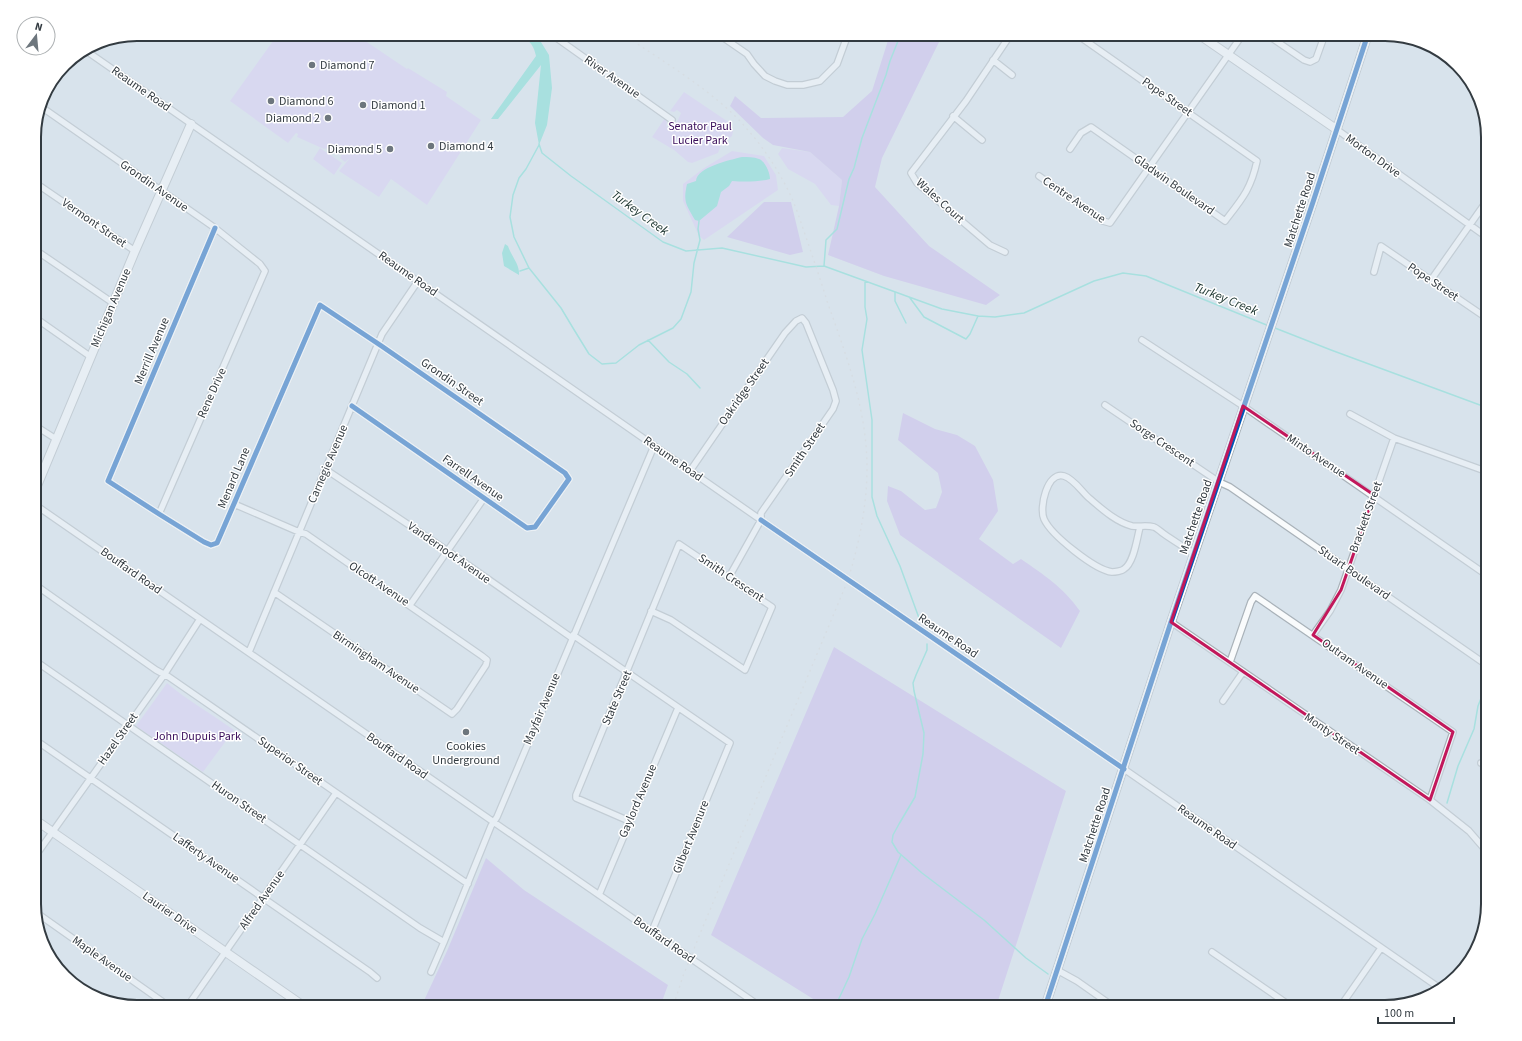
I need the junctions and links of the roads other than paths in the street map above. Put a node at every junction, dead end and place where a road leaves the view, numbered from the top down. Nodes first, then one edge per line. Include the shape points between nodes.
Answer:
1 (561, 41) edge
2 (728, 41) edge
3 (845, 41) edge
4 (1006, 41) edge
5 (1086, 41) edge
6 (1208, 41) edge
7 (1238, 41) edge
8 (1276, 41) edge
9 (1322, 41) edge
10 (1366, 41) edge
11 (90, 53) edge
12 (1228, 54) junction
13 (993, 60) junction
14 (1012, 75) dead end
15 (45, 109) edge
16 (1188, 112) junction
17 (953, 116) junction
18 (672, 120) dead end
19 (191, 124) junction
20 (1336, 129) junction
21 (982, 140) dead end
22 (1070, 149) dead end
23 (1257, 161) joint
24 (1149, 168) junction
25 (1039, 176) dead end
26 (41, 187) edge
27 (161, 191) junction
28 (1481, 209) edge
29 (1470, 225) junction
30 (215, 228) junction
31 (1481, 233) edge
32 (135, 251) junction
33 (1004, 252) dead end
34 (41, 254) edge
35 (265, 271) joint
36 (1374, 272) dead end
37 (1431, 280) junction
38 (418, 281) junction
39 (113, 303) junction
40 (320, 305) joint
41 (1481, 315) edge
42 (802, 318) joint
43 (41, 322) edge
44 (1142, 340) dead end
45 (378, 343) junction
46 (91, 357) junction
47 (1105, 405) dead end
48 (352, 406) junction
49 (1243, 406) junction
50 (1350, 414) dead end
51 (41, 429) edge
52 (1394, 438) junction
53 (56, 439) junction
54 (654, 446) junction
55 (326, 469) junction
56 (1481, 469) edge
57 (690, 470) junction
58 (41, 475) edge
59 (569, 479) joint
60 (108, 481) joint
61 (1219, 482) junction
62 (1374, 496) junction
63 (484, 498) junction
64 (234, 504) junction
65 (41, 509) edge
66 (159, 514) junction
67 (760, 520) junction
68 (1140, 527) junction
69 (299, 532) junction
70 (679, 544) joint
71 (448, 551) junction
72 (1194, 554) junction
73 (1348, 568) junction
74 (1481, 571) edge
75 (729, 577) junction
76 (41, 589) edge
77 (274, 592) junction
78 (410, 605) junction
79 (652, 611) junction
80 (200, 619) junction
81 (1171, 622) junction
82 (1313, 635) junction
83 (573, 637) junction
84 (249, 652) junction
85 (1481, 661) edge
86 (1230, 662) junction
87 (41, 665) edge
88 (627, 672) junction
89 (1243, 672) junction
90 (164, 675) junction
91 (471, 690) joint
92 (1223, 701) dead end
93 (678, 708) junction
94 (128, 725) junction
95 (730, 743) joint
96 (41, 744) edge
97 (1124, 769) junction
98 (90, 778) junction
99 (336, 793) junction
100 (1430, 800) junction
101 (629, 821) junction
102 (494, 823) junction
103 (41, 824) edge
104 (53, 832) junction
105 (301, 845) junction
106 (1481, 845) edge
107 (41, 848) edge
108 (468, 884) junction
109 (599, 895) junction
110 (264, 898) junction
111 (42, 917) edge
112 (652, 931) junction
113 (444, 942) junction
114 (1381, 948) junction
115 (226, 952) junction
116 (1212, 952) dead end
117 (1057, 970) junction
118 (431, 972) dead end
119 (377, 978) dead end
120 (1436, 985) edge
121 (160, 1000) edge
122 (192, 1000) edge
123 (295, 1000) edge
124 (751, 1000) edge
125 (1047, 1000) edge
126 (1104, 1000) edge
127 (1282, 1000) edge
128 (1345, 1000) edge

1 - 18 street, River Avenue
2 - 3 street via 747,54 765,76 787,84 803,85 820,81 837,64
4 - 13 street, Wales Court
5 - 16 street, Pope Street
6 - 12 street, Morton Drive
7 - 12 street
8 - 9 street via 1310,62 1316,59
10 - 20 street, Matchette Road
11 - 19 street, Reaume Road
12 - 16 street
12 - 20 street, Morton Drive
13 - 14 street
13 - 17 street, Wales Court
15 - 27 street, Grondin Avenue
16 - 23 street, Pope Street
16 - 24 street
17 - 21 street
17 - 33 street, Wales Court via 911,173 917,183 990,245
19 - 27 street, Michigan Avenue
19 - 38 street, Reaume Road
20 - 29 street, Morton Drive
20 - 49 street, Matchette Road
22 - 24 street, Gladwin Boulevard via 1081,133 1091,127
23 - 24 street, Gladwin Boulevard via 1246,194 1225,221
24 - 25 street, Centre Avenue via 1110,223 1103,221
26 - 32 street, Vermont Street
27 - 30 street, Grondin Avenue
27 - 32 street, Michigan Avenue
28 - 29 street
29 - 31 street, Morton Drive
29 - 37 street
30 - 35 street, Grondin Avenue via 260,264
30 - 60 street, Merrill Avenue
32 - 39 street, Michigan Avenue
34 - 39 street
35 - 66 street, Rene Drive
36 - 37 street, Pope Street via 1381,246
37 - 41 street, Pope Street
38 - 45 street, Carnegie Avenue
38 - 54 street, Reaume Road
39 - 46 street, Michigan Avenue
40 - 45 street, Grondin Street
40 - 64 street, Menard Lane
42 - 57 street, Oakridge Street via 796,320 786,333
42 - 67 street, Smith Street via 836,401 761,513
43 - 46 street
44 - 49 street, Minto Avenue
45 - 48 street, Carnegie Avenue
45 - 59 street, Grondin Street via 565,473
46 - 53 street, Michigan Avenue
47 - 61 street, Sorge Crescent
48 - 55 street, Carnegie Avenue
48 - 63 street, Farrell Avenue
49 - 61 street, Matchette Road
49 - 62 street, Minto Avenue
50 - 52 street
51 - 53 street
52 - 56 street
52 - 62 street, Brackett Street
53 - 58 street, Michigan Avenue
54 - 57 street, Reaume Road
54 - 83 street, Mayfair Avenue
55 - 69 street, Carnegie Avenue
55 - 71 street, Vandernoot Avenue
57 - 67 street, Reaume Road
59 - 63 street, Farrell Avenue via 535,527 527,528
60 - 66 street, Menard Lane
61 - 72 street, Matchette Road
61 - 73 street, Stuart Boulevard
62 - 73 street, Brackett Street
62 - 74 street, Minto Avenue
63 - 71 street
64 - 66 street, Menard Lane via 217,543 211,545
64 - 69 street, Olcott Avenue
65 - 80 street, Bouffard Road
67 - 75 street, Smith Street
67 - 97 street, Reaume Road
68 - 68 street via 1113,517 1064,476 1056,477 1049,484 1042,508 1043,518 1047,524 1072,550 1106,569 1113,572 1123,570 1129,564
68 - 72 street via 1154,527
69 - 77 street, Carnegie Avenue
69 - 78 street, Olcott Avenue via 306,534
70 - 75 street, Smith Crescent
70 - 79 street, State Street
71 - 78 street
71 - 83 street, Vandernoot Avenue
72 - 81 street, Matchette Road
73 - 82 street, Brackett Street via 1341,590
73 - 85 street, Stuart Boulevard
75 - 79 street, Smith Crescent via 772,607 745,670 671,620
76 - 90 street, Superior Street
77 - 84 street, Carnegie Avenue
77 - 91 street, Birmingham Avenue via 452,714
78 - 91 street, Olcott Avenue via 487,660 485,669
79 - 88 street, State Street
80 - 84 street, Bouffard Road
80 - 90 street, Hazel Street
81 - 86 street, Monty Street
81 - 97 street, Matchette Road
82 - 86 street, Outram Avenue via 1255,596
82 - 100 street, Outram Avenue via 1453,732
83 - 88 street, Vandernoot Avenue
83 - 102 street, Mayfair Avenue
84 - 102 street, Bouffard Road
86 - 89 street, Monty Street
87 - 94 street, Huron Street
88 - 93 street, Vandernoot Avenue
88 - 101 street, State Street via 576,798
89 - 92 street
89 - 100 street, Monty Street
90 - 94 street, Hazel Street
90 - 99 street, Superior Street
93 - 95 street, Vandernoot Avenue
93 - 101 street, Gaylord Avenue
94 - 98 street, Hazel Street
94 - 105 street, Huron Street
95 - 112 street, Gilbert Avenure
96 - 98 street, Lafferty Avenue
97 - 114 street, Reaume Road
97 - 117 street, Matchette Road
98 - 104 street, Hazel Street
98 - 110 street, Lafferty Avenue
99 - 105 street, Alfred Avenue
99 - 108 street, Superior Street
100 - 106 street, Monty Street via 1469,831
101 - 109 street, Gaylord Avenue
102 - 108 street, Mayfair Avenue
102 - 109 street, Bouffard Road
103 - 104 street, Laurier Drive
104 - 107 street, Hazel Street
104 - 115 street, Laurier Drive
105 - 110 street, Alfred Avenue
105 - 113 street, Huron Street
108 - 113 street, Mayfair Avenue
109 - 112 street, Bouffard Road
110 - 115 street, Alfred Avenue
110 - 119 street, Lafferty Avenue
111 - 121 street, Maple Avenue
112 - 124 street, Bouffard Road
113 - 118 street, Mayfair Avenue
114 - 120 street, Reaume Road
114 - 128 street
115 - 122 street, Alfred Avenue
115 - 123 street, Laurier Drive
116 - 127 street
117 - 125 street, Matchette Road
117 - 126 street

